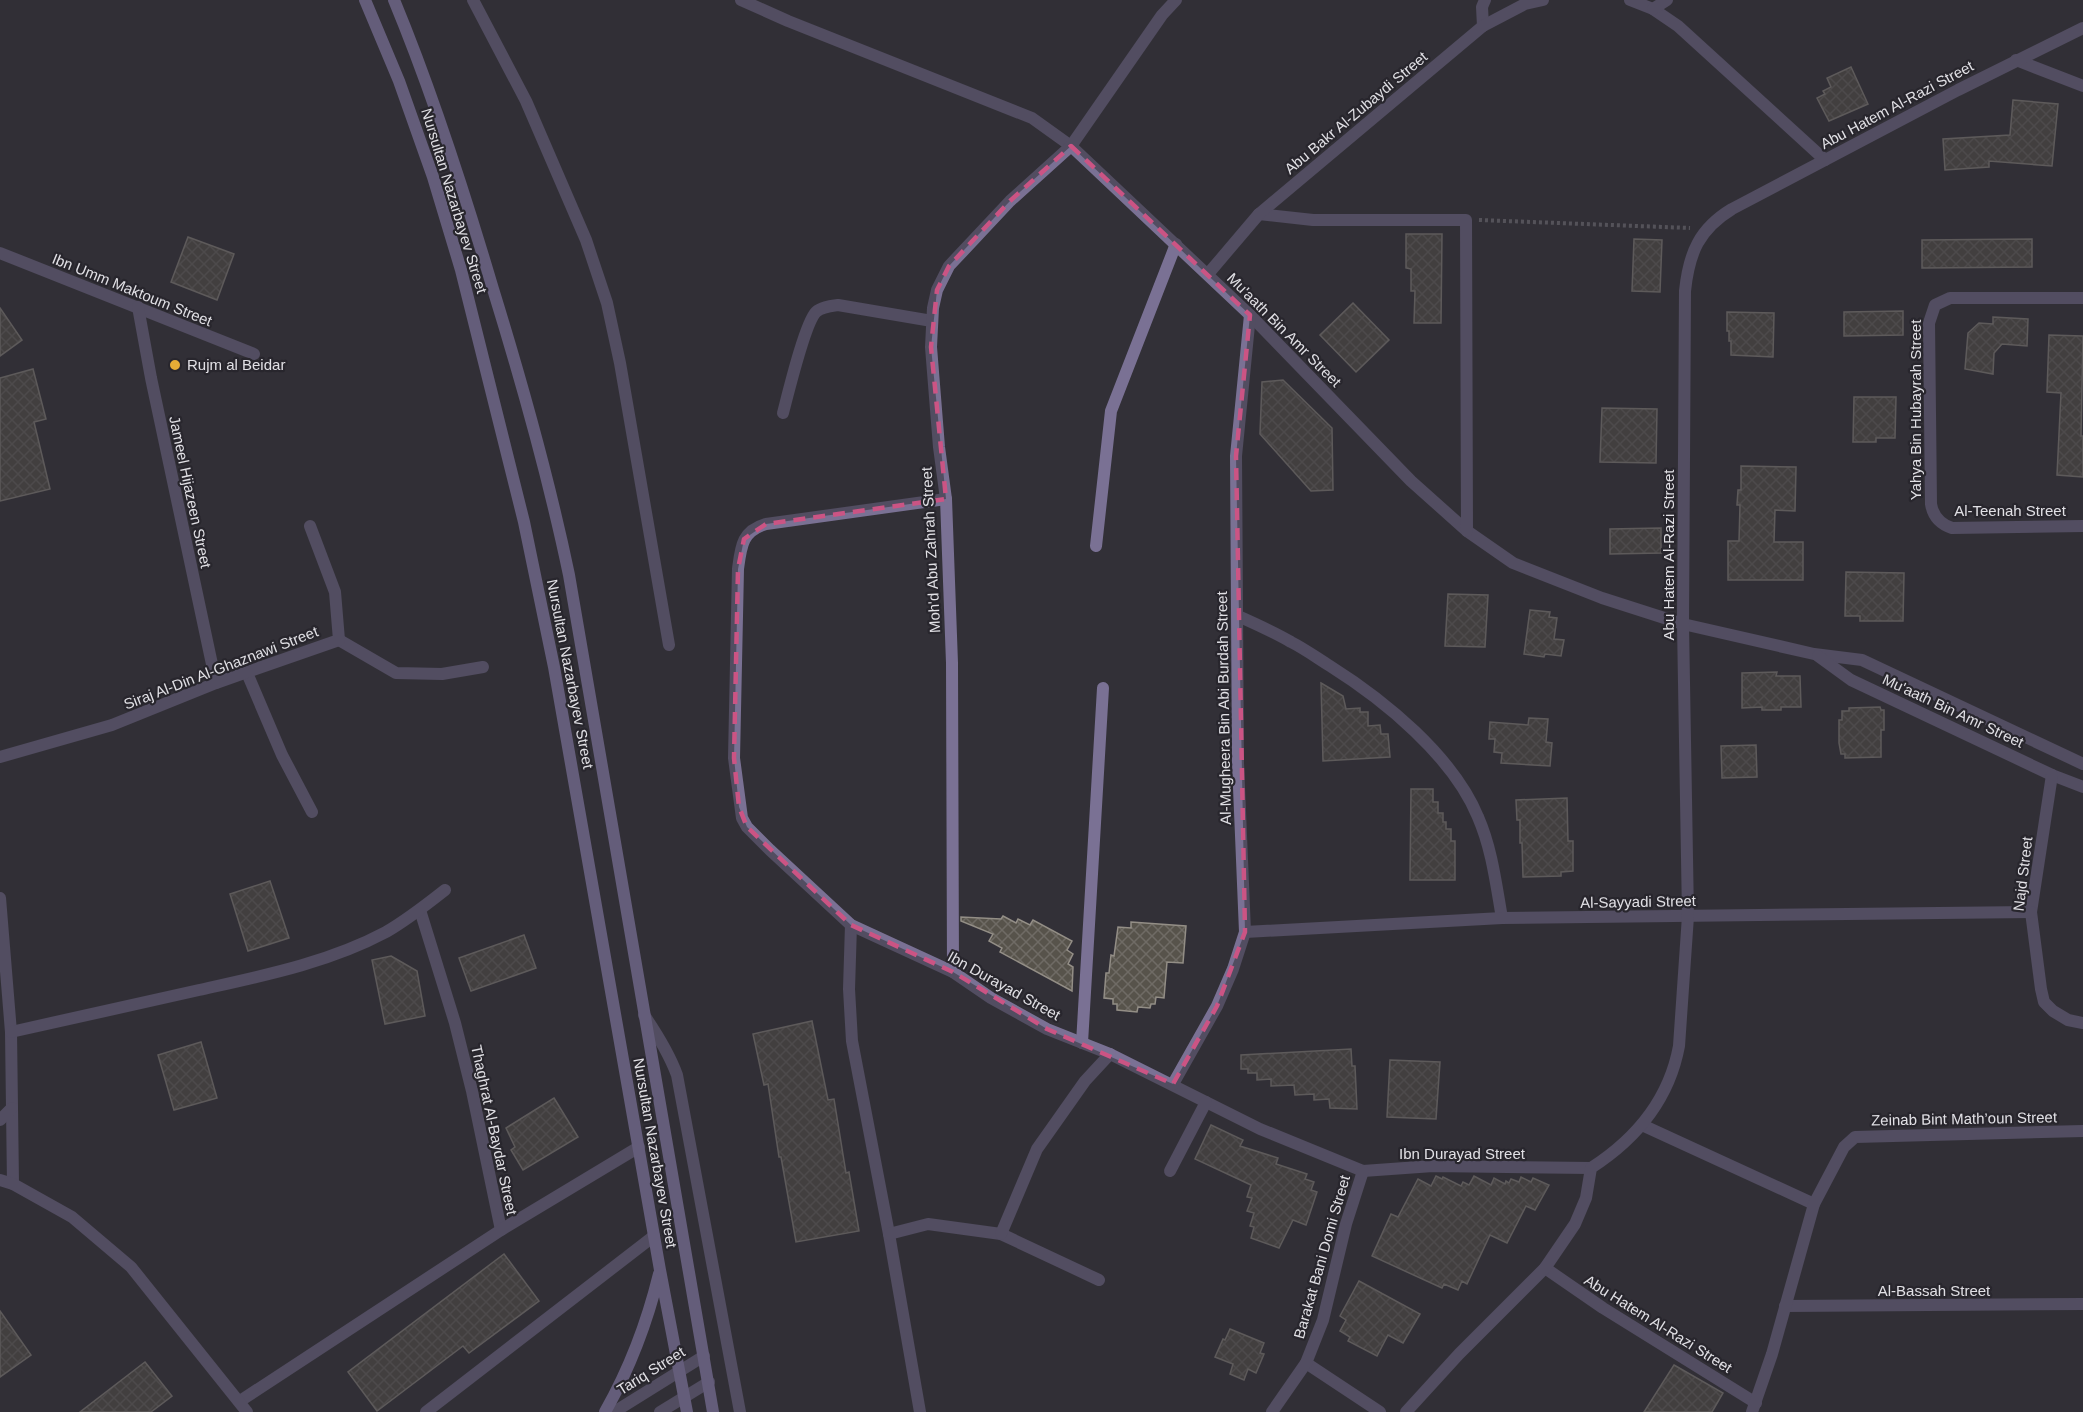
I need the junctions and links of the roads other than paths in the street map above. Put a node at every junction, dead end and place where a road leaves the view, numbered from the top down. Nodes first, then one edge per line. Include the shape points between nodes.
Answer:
1 (365, 0) edge
2 (394, 0) edge
3 (472, 0) edge
4 (741, 0) edge
5 (1176, 0) edge
6 (1485, 0) edge
7 (1543, 0) edge
8 (1630, 0) edge
9 (1667, 0) edge
10 (1653, 9) junction
11 (1483, 26) junction
12 (2083, 28) edge
13 (2016, 60) junction
14 (2083, 86) edge
15 (1071, 146) junction
16 (1825, 160) junction
17 (1259, 214) junction
18 (1176, 244) junction
19 (0, 253) edge
20 (1208, 274) junction
21 (2083, 298) edge
22 (138, 307) junction
23 (1250, 315) junction
24 (932, 321) junction
25 (254, 354) dead end
26 (783, 412) dead end
27 (946, 499) junction
28 (1939, 520) joint
29 (310, 526) dead end
30 (2083, 526) edge
31 (1467, 531) junction
32 (1096, 546) dead end
33 (1238, 616) junction
34 (1683, 624) junction
35 (339, 640) junction
36 (669, 645) dead end
37 (1814, 654) junction
38 (483, 667) dead end
39 (247, 673) junction
40 (216, 683) junction
41 (1103, 688) dead end
42 (0, 757) edge
43 (2083, 764) edge
44 (2052, 775) junction
45 (2083, 787) edge
46 (312, 812) dead end
47 (446, 890) dead end
48 (0, 898) edge
49 (420, 910) junction
50 (2031, 912) junction
51 (1688, 916) junction
52 (1502, 918) junction
53 (851, 925) junction
54 (1245, 932) junction
55 (952, 972) junction
56 (644, 1015) junction
57 (2083, 1023) edge
58 (11, 1032) junction
59 (1082, 1043) junction
60 (1110, 1054) junction
61 (1173, 1084) junction
62 (1206, 1102) junction
63 (12, 1108) junction
64 (0, 1120) edge
65 (1642, 1125) junction
66 (2083, 1131) edge
67 (639, 1148) junction
68 (1591, 1168) junction
69 (1170, 1171) dead end
70 (1363, 1171) junction
71 (0, 1180) edge
72 (14, 1184) junction
73 (1814, 1204) junction
74 (501, 1230) junction
75 (889, 1234) junction
76 (1001, 1234) junction
77 (654, 1236) junction
78 (1545, 1268) junction
79 (660, 1270) junction
80 (1099, 1280) dead end
81 (2083, 1304) edge
82 (1785, 1306) junction
83 (704, 1356) junction
84 (1306, 1363) junction
85 (679, 1371) junction
86 (709, 1382) junction
87 (685, 1397) junction
88 (244, 1407) edge
89 (1754, 1408) edge
90 (426, 1412) edge
91 (605, 1412) edge
92 (614, 1412) edge
93 (660, 1412) edge
94 (687, 1412) edge
95 (713, 1412) edge
96 (740, 1412) edge
97 (920, 1412) edge
98 (1272, 1412) edge
99 (1380, 1412) edge
100 (1406, 1412) edge

1 - 67 main road, Nursultan Nazarbayev Street via 399,81 439,198 513,473 552,656
2 - 56 main road, Nursultan Nazarbayev Street via 474,224 556,513
3 - 36 street via 530,112 586,240 607,303
4 - 15 street, Mu'aath Bin Amr Street via 1032,118
5 - 15 street, Moh'd Abu Zahrah Street
6 - 11 street
7 - 11 street, Abu Bakr Al-Zubaydi Street via 1525,4
8 - 10 street
9 - 10 street
10 - 16 street via 1678,26
11 - 17 street, Abu Bakr Al-Zubaydi Street
12 - 13 street, Abu Hatem Al-Razi Street
13 - 14 street
13 - 16 street, Abu Hatem Al-Razi Street
15 - 18 street, Mu'aath Bin Amr Street
15 - 24 street, Moh'd Abu Zahrah Street via 1010,201 949,266 937,290
16 - 34 street, Abu Hatem Al-Razi Street via 1732,209 1706,229 1692,255 1684,291
17 - 20 street, Abu Bakr Al-Zubaydi Street
17 - 31 street via 1312,220 1466,220
18 - 20 street, Mu'aath Bin Amr Street
18 - 32 street via 1111,411
19 - 22 street, Ibn Umm Maktoum Street
20 - 23 street, Mu'aath Bin Amr Street
21 - 28 street, Yahya Bin Hubayrah Street via 1950,298 1935,305 1929,323 1931,504
22 - 25 street, Ibn Umm Maktoum Street
22 - 40 street, Jameel Hijazeen Street
23 - 31 street, Mu'aath Bin Amr Street via 1412,481
23 - 33 street, Al-Mugheera Bin Abi Burdah Street via 1236,456
24 - 26 street via 838,305 816,312 806,332
24 - 27 street, Moh'd Abu Zahrah Street via 936,414
27 - 53 street, Ibn Durayad Street via 766,524 755,527 744,539 738,569 734,758 742,818 770,850
27 - 55 street, Moh'd Abu Zahrah Street via 952,663
28 - 30 street, Al-Teenah Street via 1952,528
29 - 35 street, Siraj Al-Din Al-Ghaznawi Street via 335,592
31 - 34 street, Mu'aath Bin Amr Street via 1523,567
33 - 52 street via 1292,642 1352,679 1437,755 1478,816
33 - 54 street, Al-Mugheera Bin Abi Burdah Street via 1238,763
34 - 37 street, Mu'aath Bin Amr Street
34 - 51 street, Abu Hatem Al-Razi Street
35 - 38 street via 396,673 442,674
35 - 39 street, Siraj Al-Din Al-Ghaznawi Street
37 - 43 street, Mu'aath Bin Amr Street via 1862,660
37 - 44 street, Mu'aath Bin Amr Street via 1851,680
39 - 40 street, Siraj Al-Din Al-Ghaznawi Street
39 - 46 street via 282,755
40 - 42 street, Siraj Al-Din Al-Ghaznawi Street via 112,725
41 - 59 street
44 - 45 street, Mu'aath Bin Amr Street
44 - 50 street, Najd Street
47 - 49 street
48 - 58 street
49 - 58 street via 386,932 343,952 291,969
49 - 74 street, Thaghrat Al-Baydar Street via 467,1068
50 - 51 street, Al-Sayyadi Street
50 - 57 street, Najd Street via 2044,1002 2068,1020
51 - 52 street, Al-Sayyadi Street
51 - 65 street, Abu Hatem Al-Razi Street via 1675,1065
52 - 54 street, Al-Sayyadi Street
53 - 55 street, Ibn Durayad Street
53 - 75 street via 852,1041
54 - 61 street, Al-Mugheera Bin Abi Burdah Street via 1217,1006
55 - 59 street, Ibn Durayad Street via 1018,1014
56 - 83 main road, Nursultan Nazarbayev Street
56 - 96 street via 677,1075
58 - 63 street
59 - 60 street, Ibn Durayad Street
60 - 61 street, Ibn Durayad Street
60 - 76 street via 1085,1081 1037,1149
61 - 62 street, Ibn Durayad Street
62 - 69 street
62 - 70 street, Ibn Durayad Street
63 - 64 street
63 - 72 street
65 - 68 street, Abu Hatem Al-Razi Street via 1616,1152
65 - 73 street
66 - 73 street, Zeinab Bint Math’oun Street via 1855,1137 1844,1147
67 - 74 street
67 - 77 main road, Nursultan Nazarbayev Street
68 - 70 street, Ibn Durayad Street via 1433,1166
68 - 78 street via 1586,1198 1575,1224
70 - 84 street, Barakat Bani Domi Street via 1323,1320
71 - 72 street
72 - 88 street via 72,1217 131,1267
73 - 82 street, Zeinab Bint Math’oun Street
74 - 88 street, Thaghrat Al-Baydar Street
75 - 76 street via 928,1224
75 - 97 street
76 - 80 street
77 - 79 main road, Nursultan Nazarbayev Street
77 - 90 street
78 - 89 street, Abu Hatem Al-Razi Street
78 - 100 street
79 - 85 main road, Nursultan Nazarbayev Street
79 - 91 main road via 637,1348
81 - 82 street, Al-Bassah Street
82 - 89 street, Zeinab Bint Math’oun Street
83 - 85 street, Tariq Street
83 - 86 main road, Nursultan Nazarbayev Street
84 - 98 street, Barakat Bani Domi Street
84 - 99 street
85 - 87 main road, Nursultan Nazarbayev Street
85 - 92 street, Tariq Street
86 - 87 street
86 - 95 main road, Nursultan Nazarbayev Street
87 - 93 street
87 - 94 main road, Nursultan Nazarbayev Street

